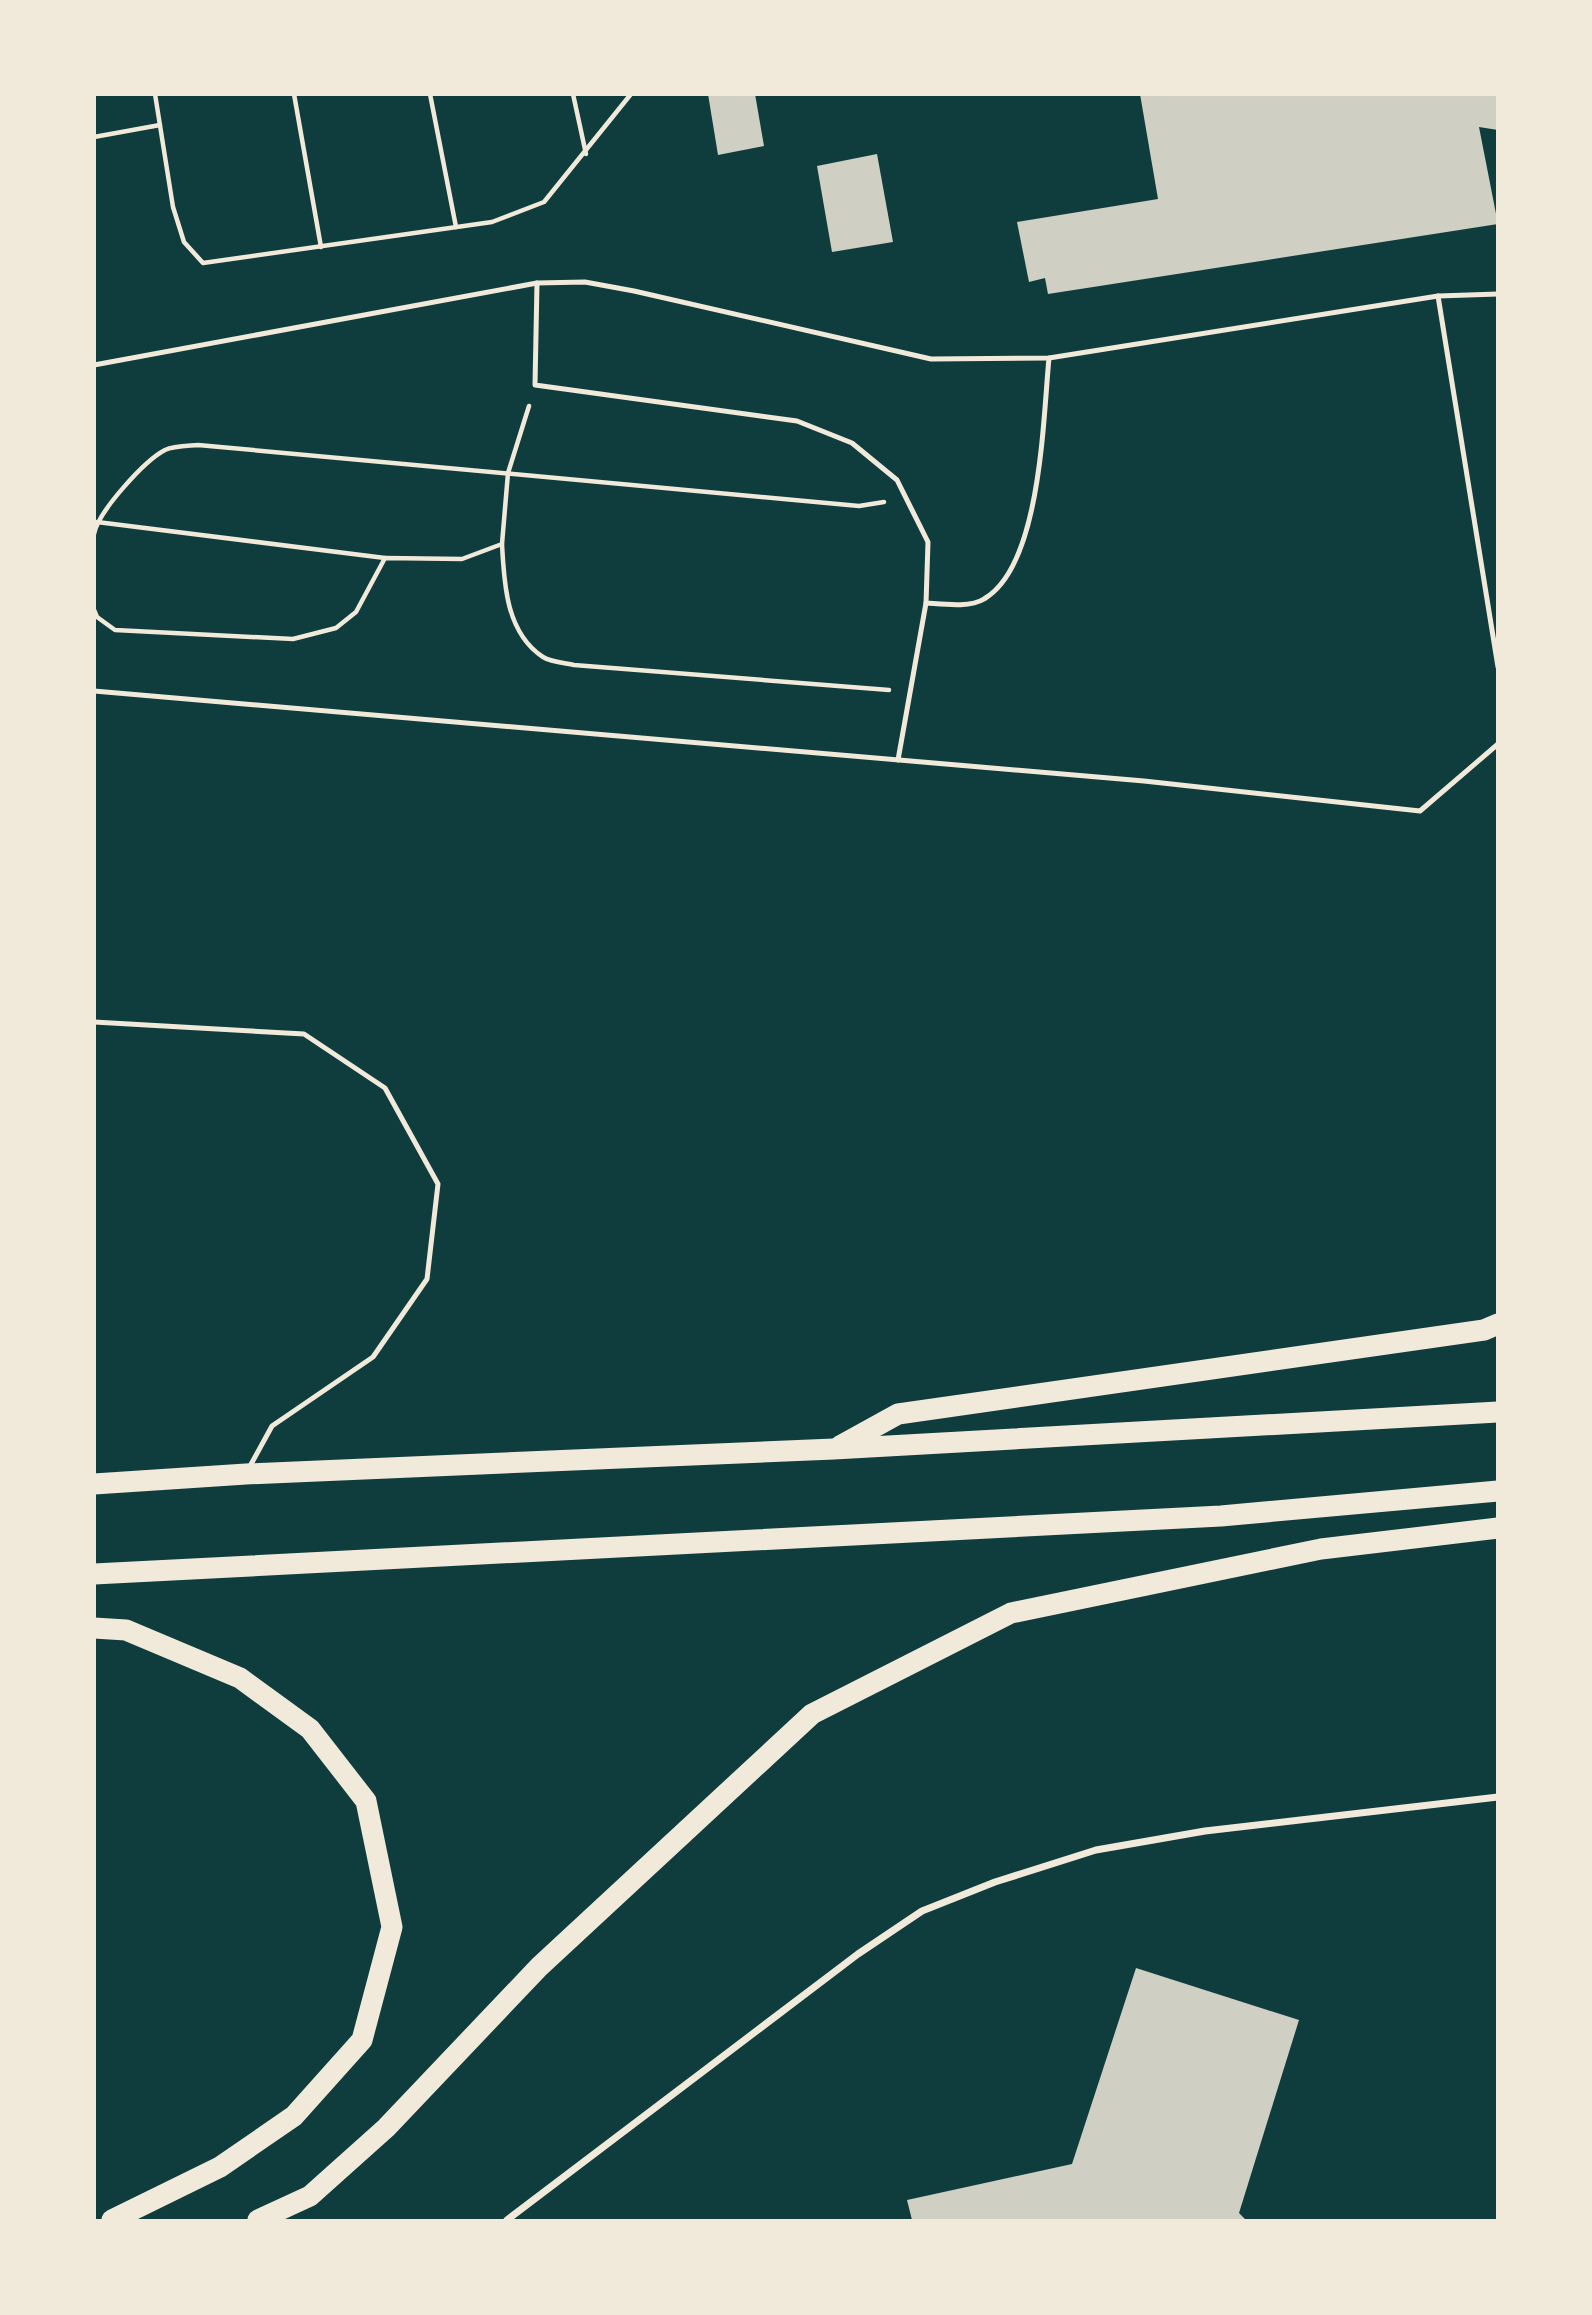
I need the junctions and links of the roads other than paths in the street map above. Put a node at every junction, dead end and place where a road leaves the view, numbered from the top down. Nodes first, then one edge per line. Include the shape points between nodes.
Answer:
1 (537, 284) junction
2 (1497, 294) edge
3 (1438, 296) junction
4 (1049, 358) junction
5 (94, 365) edge
6 (926, 603) junction
7 (1497, 667) edge
8 (94, 691) edge
9 (1497, 744) edge
10 (898, 760) junction
11 (94, 1022) edge
12 (1497, 1324) edge
13 (1497, 1412) edge
14 (834, 1449) junction
15 (246, 1474) junction
16 (94, 1484) edge
17 (1497, 1490) edge
18 (1497, 1528) edge
19 (94, 1574) edge
20 (94, 1628) edge
21 (1497, 1797) edge
22 (112, 2221) edge
23 (258, 2221) edge
24 (507, 2221) edge

1 - 4 lane via 585,282 634,290 931,359
1 - 5 lane
1 - 6 lane via 535,385 797,421 852,443 897,480 928,542
2 - 3 lane
3 - 4 lane
3 - 7 lane
4 - 6 lane via 1035,495 1021,551 1004,582 982,601
6 - 10 lane
8 - 10 lane
9 - 10 lane via 1420,811
11 - 15 lane via 304,1034 385,1088 438,1184 427,1279 373,1357 272,1426
12 - 14 highway via 1483,1330 1250,1366 898,1414
13 - 14 highway
14 - 15 highway
15 - 16 highway
17 - 19 highway via 1221,1516
18 - 23 highway via 1321,1549 1011,1613 812,1714 539,1967 386,2128 310,2196
20 - 22 highway via 126,1630 240,1678 310,1729 366,1801 391,1927 362,2040 294,2116 220,2167
21 - 24 street via 1205,1831 1096,1850 922,1911 858,1954

